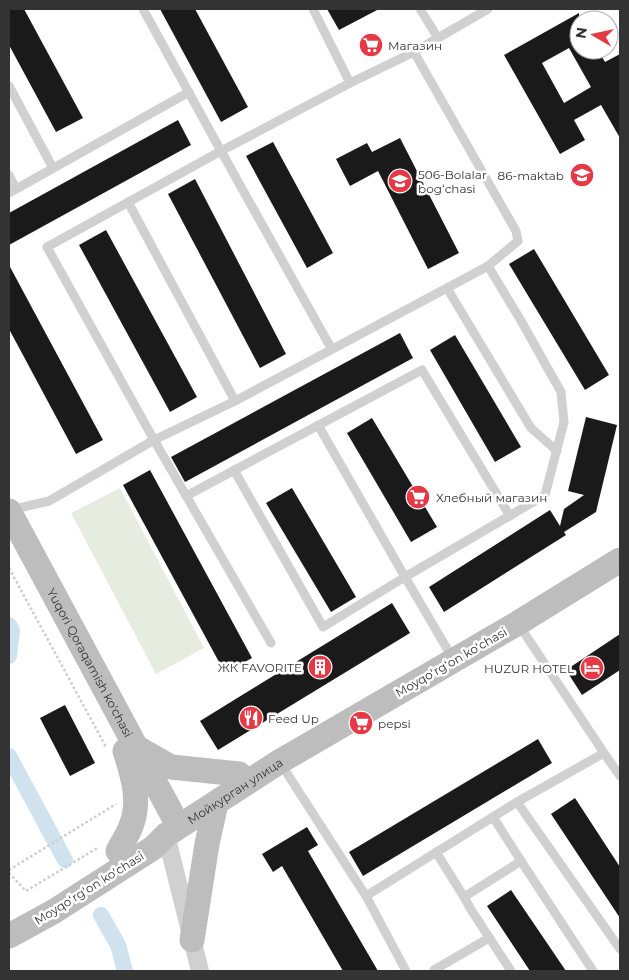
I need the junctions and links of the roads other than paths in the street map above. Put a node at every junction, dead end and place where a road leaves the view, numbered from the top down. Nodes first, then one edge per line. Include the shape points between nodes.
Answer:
1 (143, 9) edge
2 (313, 9) edge
3 (420, 9) edge
4 (488, 9) edge
5 (438, 38) junction
6 (414, 52) junction
7 (350, 83) junction
8 (9, 86) edge
9 (189, 92) junction
10 (221, 151) junction
11 (53, 168) junction
12 (9, 175) edge
13 (13, 191) edge
14 (128, 202) junction
15 (488, 266) junction
16 (447, 288) junction
17 (331, 348) junction
18 (235, 401) junction
19 (318, 425) junction
20 (154, 440) junction
21 (556, 451) junction
22 (234, 470) junction
23 (186, 496) junction
24 (9, 511) edge
25 (510, 516) junction
26 (9, 538) edge
27 (620, 560) edge
28 (405, 577) junction
29 (518, 623) junction
30 (270, 643) dead end
31 (454, 660) junction
32 (124, 751) junction
33 (604, 753) junction
34 (280, 762) junction
35 (240, 774) junction
36 (620, 776) edge
37 (517, 802) junction
38 (216, 803) junction
39 (493, 817) junction
40 (166, 824) junction
41 (436, 852) junction
42 (111, 856) junction
43 (521, 861) junction
44 (366, 896) junction
45 (464, 897) junction
46 (49, 904) junction
47 (9, 918) edge
48 (9, 936) edge
49 (489, 938) junction
50 (192, 940) junction
51 (620, 950) edge
52 (434, 970) edge
53 (200, 971) edge
54 (406, 971) edge
55 (511, 971) edge
56 (593, 971) edge

1 - 9 lane
2 - 7 lane
3 - 5 lane
4 - 5 lane
5 - 6 lane
6 - 7 lane
6 - 15 lane via 516,231 518,241
7 - 10 lane
8 - 11 lane
9 - 10 lane
9 - 11 lane
10 - 14 lane
10 - 17 lane
11 - 13 lane
12 - 13 lane
14 - 18 lane
14 - 20 lane via 47,247
15 - 16 lane
15 - 21 lane via 561,392 564,422
16 - 17 lane
16 - 21 lane via 531,428
17 - 18 lane
18 - 20 lane
19 - 22 lane
19 - 25 lane via 422,370
19 - 28 lane
20 - 23 lane
20 - 24 lane via 48,501
21 - 25 lane via 545,495
22 - 23 lane
22 - 28 lane via 324,627
23 - 30 lane
24 - 32 main road, Yuqori Qoraqamish ko'chasi
25 - 28 lane
26 - 32 main road, Yuqori Qoraqamish ko'chasi
27 - 29 main road, Moyqoʻrgʻon koʻchasi
28 - 31 lane
29 - 31 main road, Moyqoʻrgʻon koʻchasi
29 - 33 lane
31 - 34 main road, Moyqoʻrgʻon koʻchasi
32 - 35 main road via 171,767
32 - 40 main road, Yuqori Qoraqamish ko'chasi
32 - 42 main road via 134,785 135,810 131,826
33 - 36 lane
33 - 37 lane
34 - 35 main road, Мойкурган улица
34 - 38 main road, Мойкурган улица
34 - 44 lane
35 - 40 main road, Мойкурган улица
37 - 39 lane
37 - 51 lane
38 - 40 main road, Мойкурган улица
38 - 50 main road
39 - 41 lane
39 - 43 lane
40 - 42 main road, Moyqoʻrgʻon koʻchasi via 147,832
40 - 50 street, Yuqori Qoraqamish ko'chasi
41 - 44 lane
41 - 45 lane
42 - 46 main road, Moyqoʻrgʻon koʻchasi
43 - 45 lane
43 - 56 lane
44 - 54 lane
45 - 49 lane
46 - 47 main road, Moyqoʻrgʻon koʻchasi
46 - 48 main road, Moyqoʻrgʻon koʻchasi
49 - 52 lane
49 - 55 lane
50 - 53 street, Yuqori Qoraqamish ko'chasi

